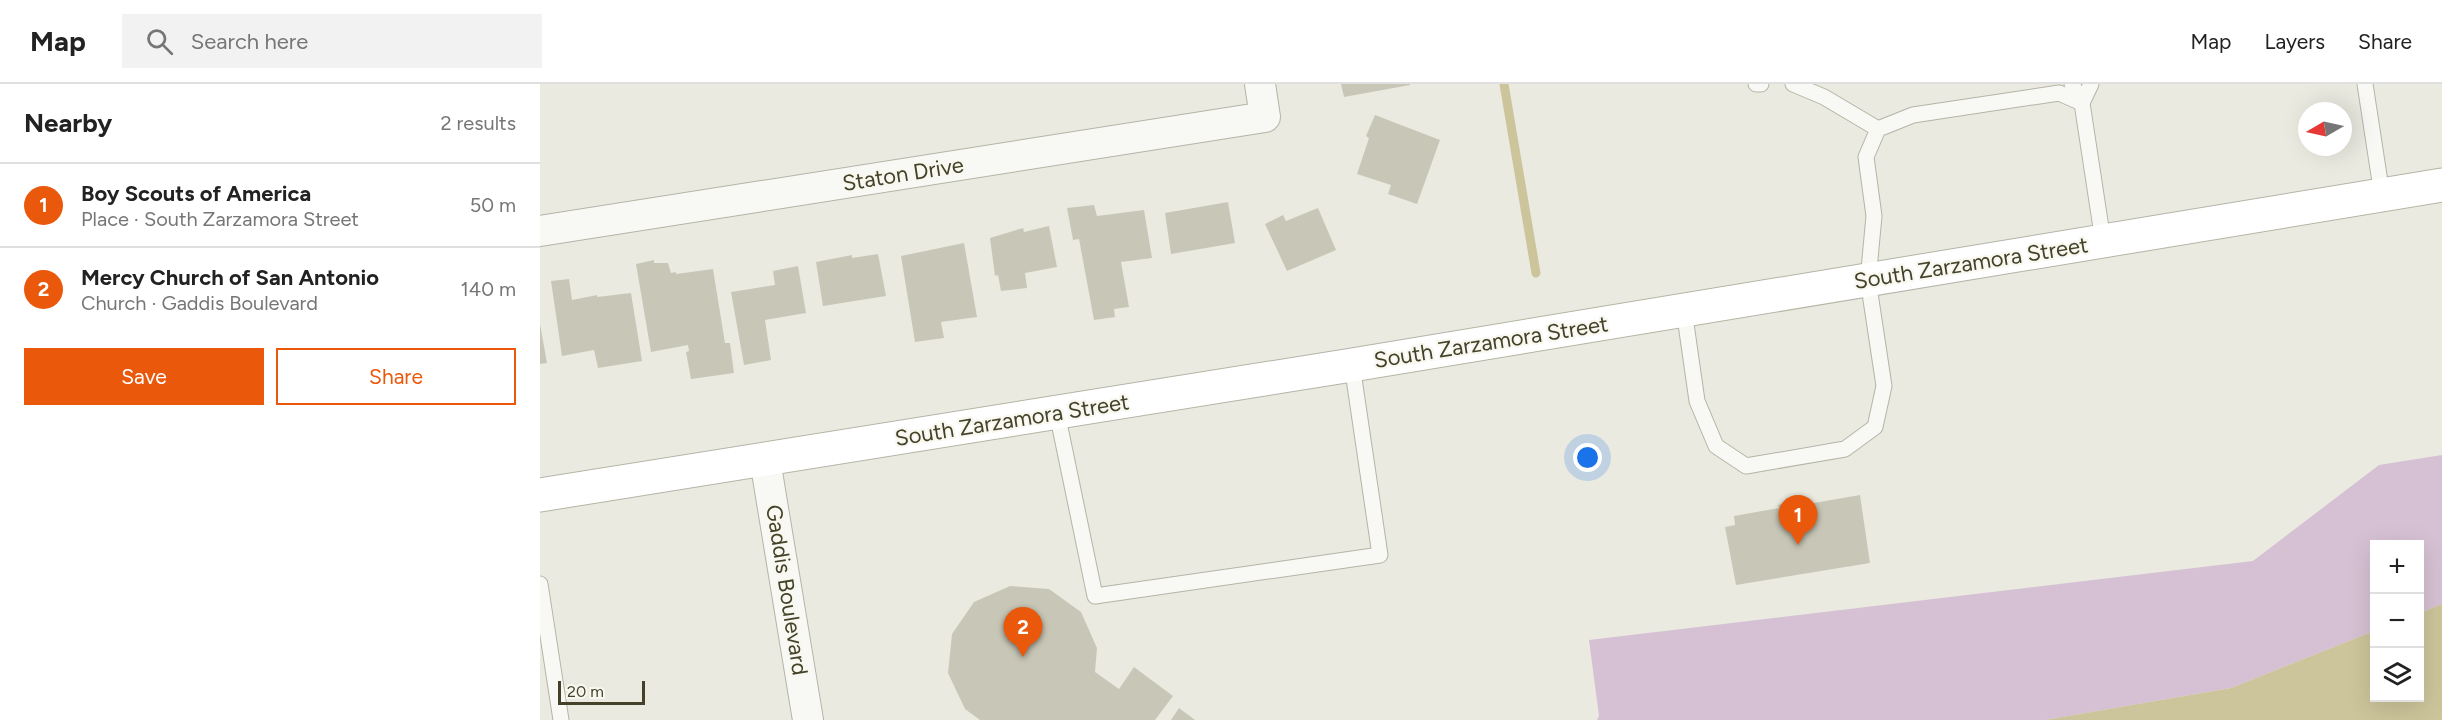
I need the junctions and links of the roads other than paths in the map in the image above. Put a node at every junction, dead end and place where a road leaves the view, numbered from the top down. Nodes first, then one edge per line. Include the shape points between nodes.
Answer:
1 (1260, 84) edge
2 (1756, 84) edge
3 (1761, 84) edge
4 (1793, 84) edge
5 (2072, 84) edge
6 (2091, 84) edge
7 (2365, 84) edge
8 (2082, 104) junction
9 (1878, 129) junction
10 (2442, 185) edge
11 (2382, 195) junction
12 (540, 231) edge
13 (2103, 241) junction
14 (1868, 280) junction
15 (1684, 310) junction
16 (1352, 365) junction
17 (1057, 413) junction
18 (765, 460) junction
19 (540, 495) edge
20 (540, 584) edge
21 (561, 720) edge
22 (808, 720) edge

1 - 12 street, Staton Drive via 1265,117
2 - 3 lane
4 - 9 lane via 1824,97
5 - 8 lane
6 - 8 lane
7 - 11 lane
8 - 9 lane via 2059,93 1913,115
8 - 13 lane
9 - 14 lane via 1866,157 1874,216
10 - 11 main road, South Zarzamora Street
11 - 13 main road, South Zarzamora Street
13 - 14 main road, South Zarzamora Street
14 - 15 main road, South Zarzamora Street
14 - 15 lane via 1884,386 1875,427 1845,449 1746,466 1716,446 1697,401
15 - 16 main road, South Zarzamora Street
16 - 17 main road, South Zarzamora Street
16 - 17 lane via 1380,555 1095,596
17 - 18 main road, South Zarzamora Street
18 - 19 main road, South Zarzamora Street
18 - 22 street, Gaddis Boulevard
20 - 21 lane

